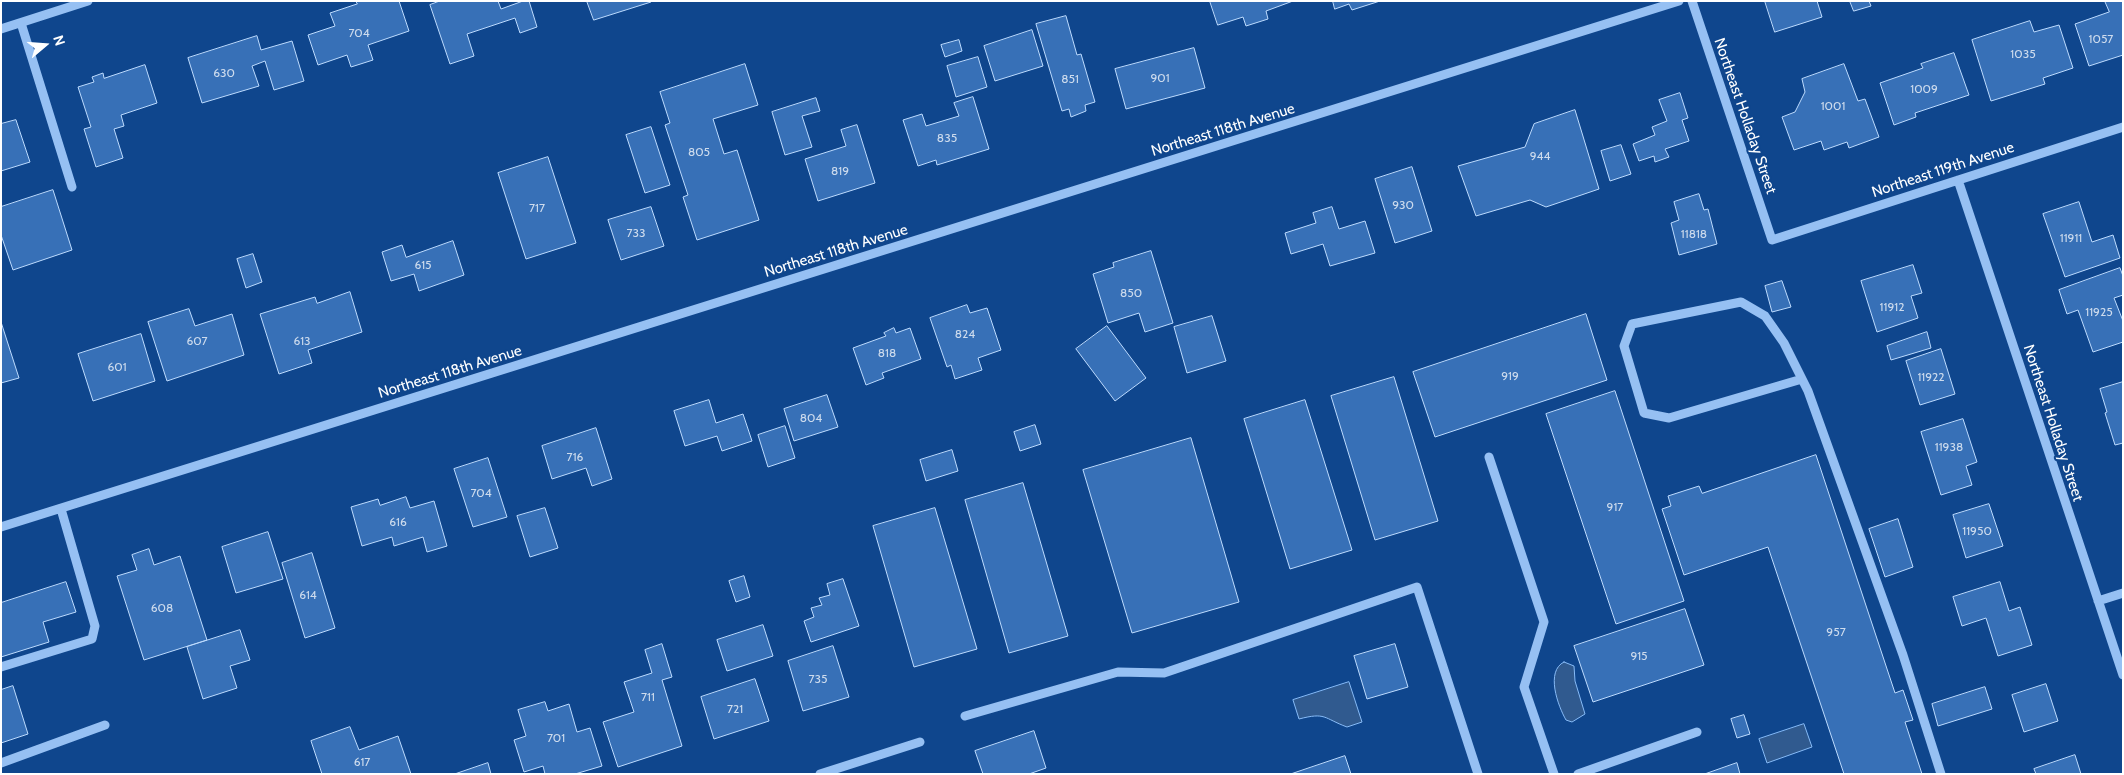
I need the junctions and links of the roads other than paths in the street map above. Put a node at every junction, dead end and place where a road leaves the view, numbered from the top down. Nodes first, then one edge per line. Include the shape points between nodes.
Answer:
1 (88, 1) edge
2 (1679, 1) edge
3 (1692, 1) edge
4 (21, 22) junction
5 (1, 29) edge
6 (2123, 127) edge
7 (1958, 180) junction
8 (72, 187) dead end
9 (1772, 240) joint
10 (1802, 379) junction
11 (1489, 457) dead end
12 (61, 509) junction
13 (1, 527) edge
14 (2123, 593) edge
15 (2098, 601) junction
16 (1, 667) edge
17 (2123, 675) edge
18 (965, 716) dead end
19 (105, 725) dead end
20 (1697, 732) dead end
21 (920, 742) dead end
22 (1, 763) edge
23 (820, 774) edge
24 (1478, 774) edge
25 (1554, 774) edge
26 (1578, 774) edge
27 (1941, 774) edge

1 - 4 street
2 - 12 street, Northeast 118th Avenue
3 - 9 street, Northeast Holladay Street
4 - 5 street
4 - 8 street
6 - 7 street, Northeast 119th Avenue
7 - 9 street, Northeast 119th Avenue
7 - 15 street, Northeast Holladay Street
10 - 10 street via 1669,418 1644,413 1624,346 1632,324 1741,302 1765,316 1784,343
10 - 27 street via 1903,655
11 - 25 street via 1544,622 1524,687
12 - 13 street, Northeast 118th Avenue
12 - 16 street via 95,626 92,639
14 - 15 street
15 - 17 street, Northeast Holladay Street
18 - 24 street via 1118,672 1164,673 1417,587
19 - 22 street
20 - 26 street
21 - 23 street

